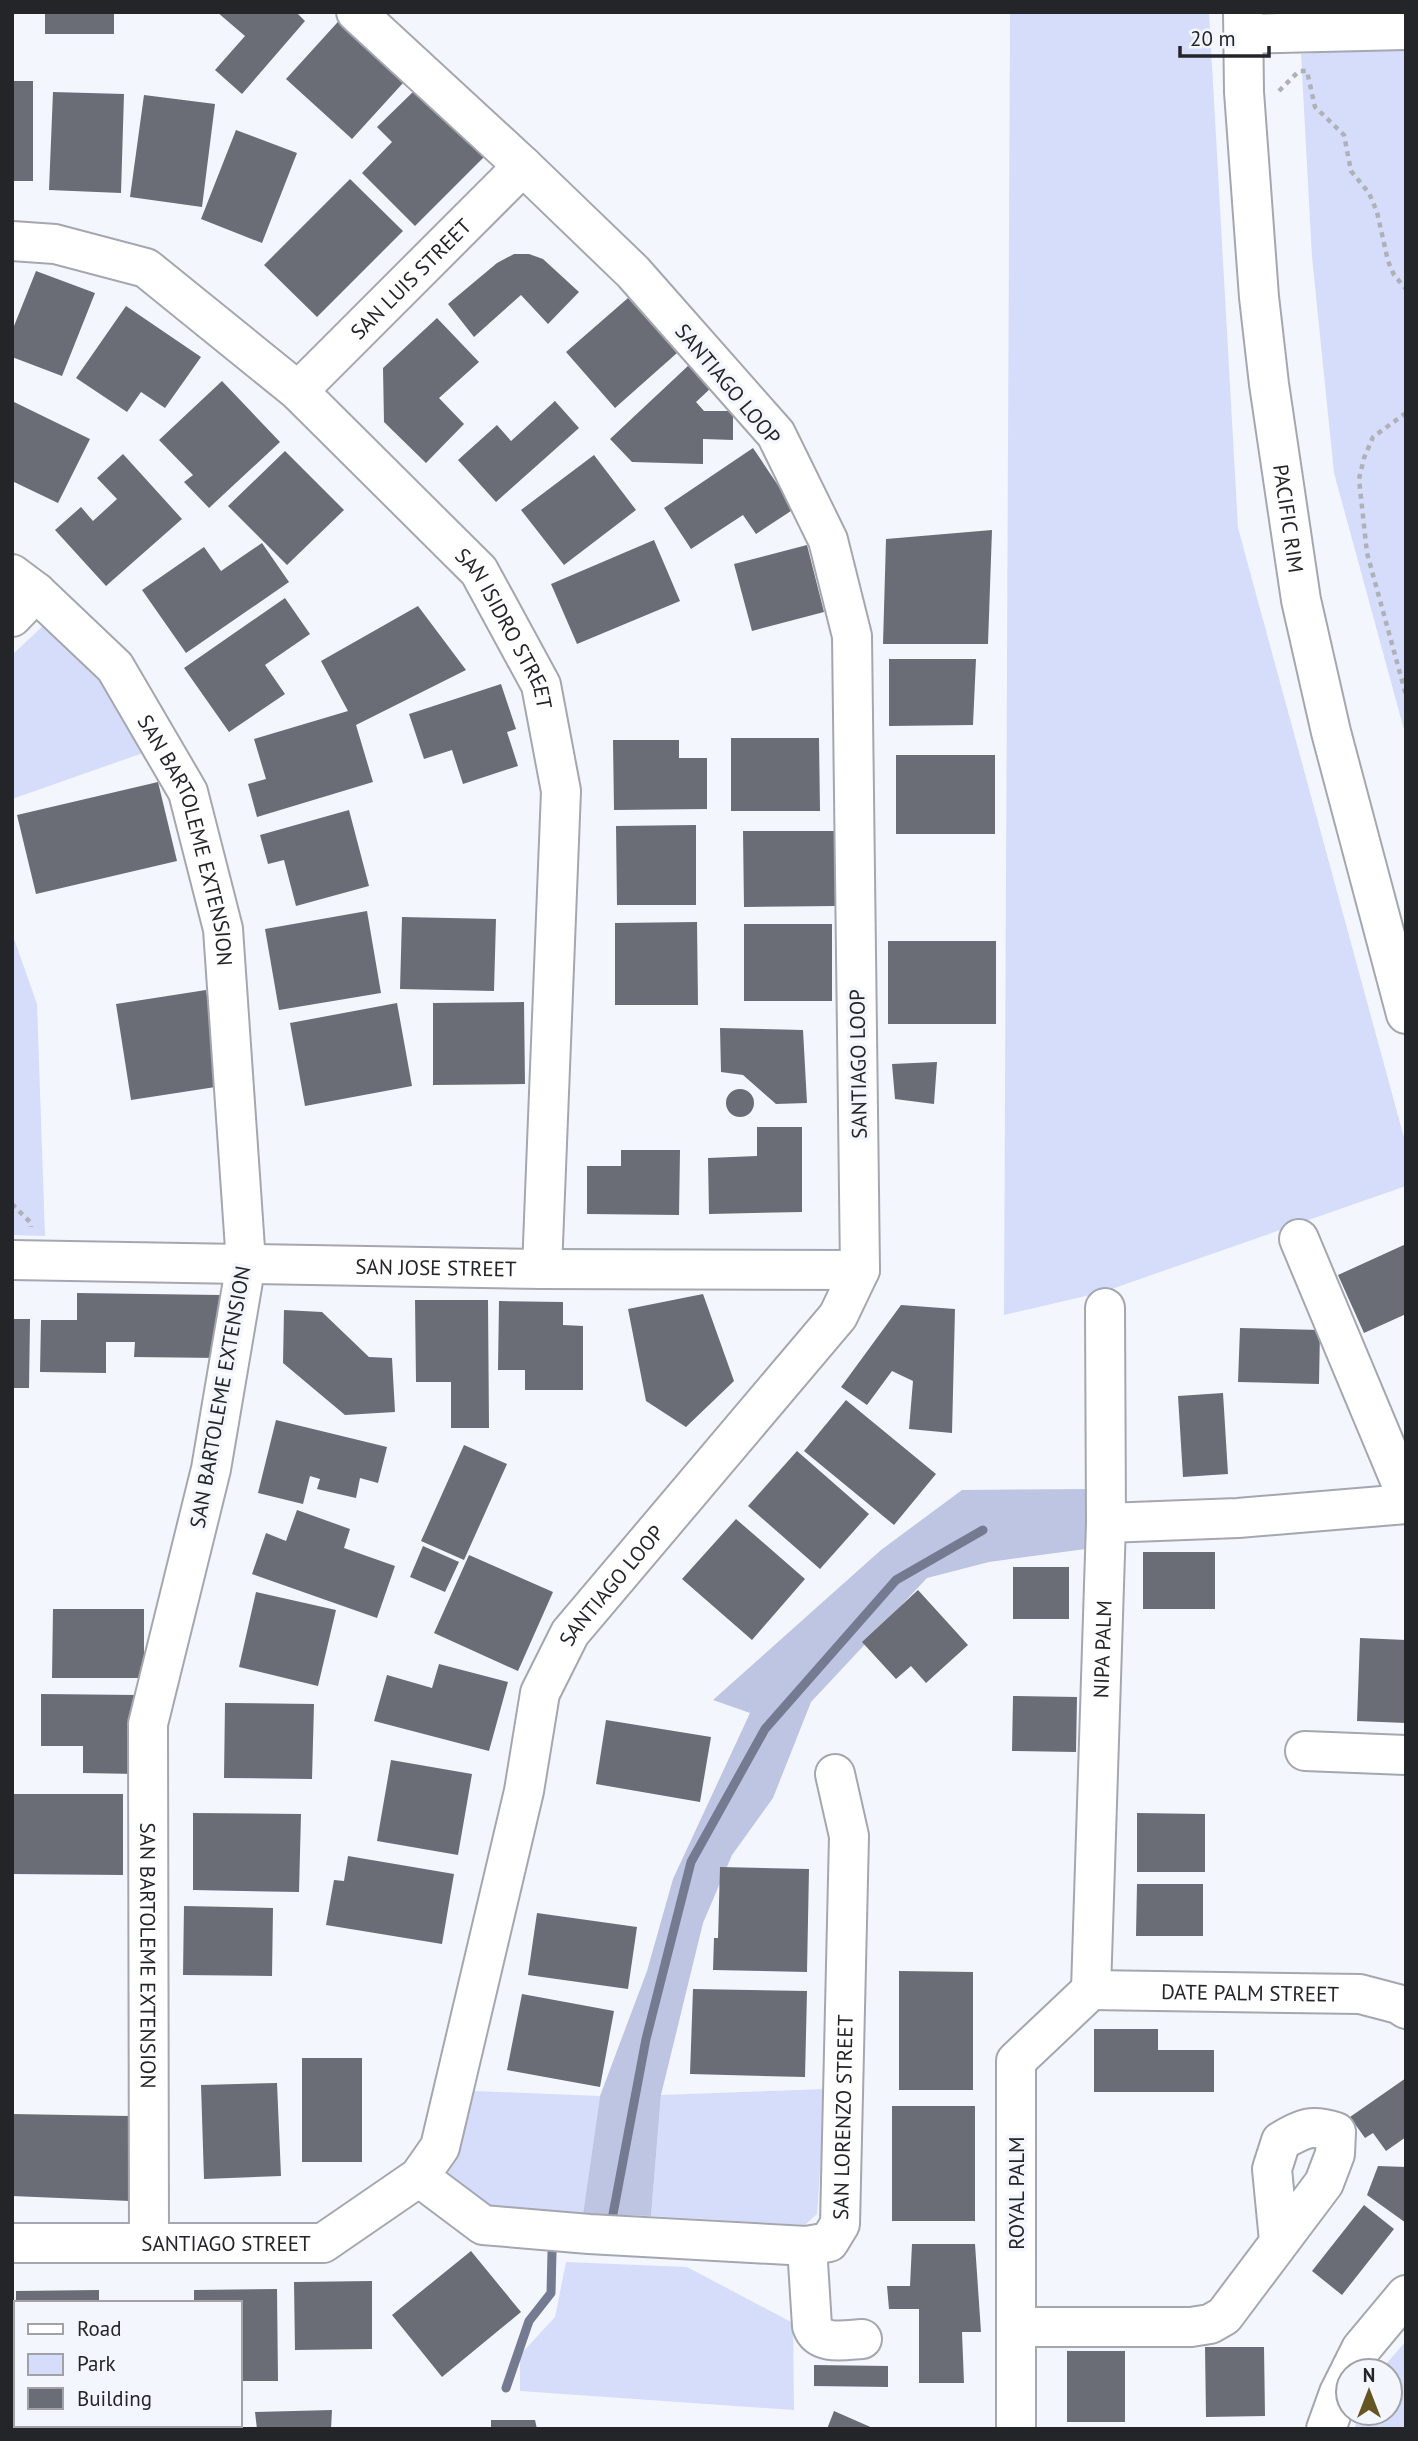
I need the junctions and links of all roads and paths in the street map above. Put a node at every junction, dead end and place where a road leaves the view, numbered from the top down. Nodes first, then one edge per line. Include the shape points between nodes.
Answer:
1 (356, 12) edge
2 (1243, 23) edge
3 (1406, 30) edge
4 (1244, 92) junction
5 (523, 166) junction
6 (12, 241) edge
7 (1406, 289) edge
8 (298, 391) junction
9 (1406, 413) edge
10 (20, 595) edge
11 (1406, 695) edge
12 (1406, 1014) edge
13 (1299, 1239) dead end
14 (12, 1260) edge
15 (246, 1263) junction
16 (542, 1269) junction
17 (860, 1270) junction
18 (1105, 1308) dead end
19 (1406, 1496) edge
20 (1406, 1504) edge
21 (1106, 1523) junction
22 (1305, 1751) dead end
23 (1406, 1755) edge
24 (835, 1774) dead end
25 (1091, 1990) junction
26 (1406, 2009) edge
27 (419, 2177) junction
28 (1279, 2241) dead end
29 (12, 2243) edge
30 (149, 2243) junction
31 (807, 2246) junction
32 (1406, 2295) edge
33 (1016, 2327) junction
34 (862, 2339) dead end
35 (1357, 2357) edge
36 (1334, 2407) edge
37 (1016, 2429) edge
38 (1326, 2429) edge

1 - 5 street, SANTIAGO LOOP
2 - 3 street
2 - 4 street, PACIFIC RIM
4 - 7 path via 1277,93 1299,71 1307,71 1315,107 1344,135 1351,171 1369,193 1388,261
4 - 12 street, PACIFIC RIM via 1259,297 1301,600 1334,745
5 - 8 street, SAN LUIS STREET
5 - 17 street, SANTIAGO LOOP via 633,272 776,433 828,540 852,636
6 - 8 street, SAN ISIDRO STREET via 55,244 146,268
8 - 16 street, SAN ISIDRO STREET via 479,571 541,685 561,791
9 - 11 path via 1373,438 1359,479 1367,553
10 - 15 street, SAN BARTOLEME EXTENSION via 115,667 188,792 223,929
13 - 19 street
14 - 15 street, SAN JOSE STREET
15 - 16 street, SAN JOSE STREET
15 - 30 street, SAN BARTOLEME EXTENSION via 211,1469 148,1724
16 - 17 street, SAN JOSE STREET
17 - 27 street, SANTIAGO LOOP via 838,1317 570,1633 540,1693 524,1791 440,2147
18 - 21 street, NIPA PALM
20 - 21 street
21 - 25 street, NIPA PALM
22 - 23 street
24 - 31 street, SAN LORENZO STREET via 849,1836 840,2224 829,2242
25 - 26 street, DATE PALM STREET via 1360,1994
25 - 33 street, ROYAL PALM via 1016,2060
27 - 30 street, SANTIAGO STREET via 323,2244
27 - 31 street via 483,2225
28 - 33 street via 1224,2316 1210,2324
29 - 30 street, SANTIAGO STREET
31 - 34 street via 815,2334
32 - 35 street
33 - 37 street, ROYAL PALM
36 - 38 street

